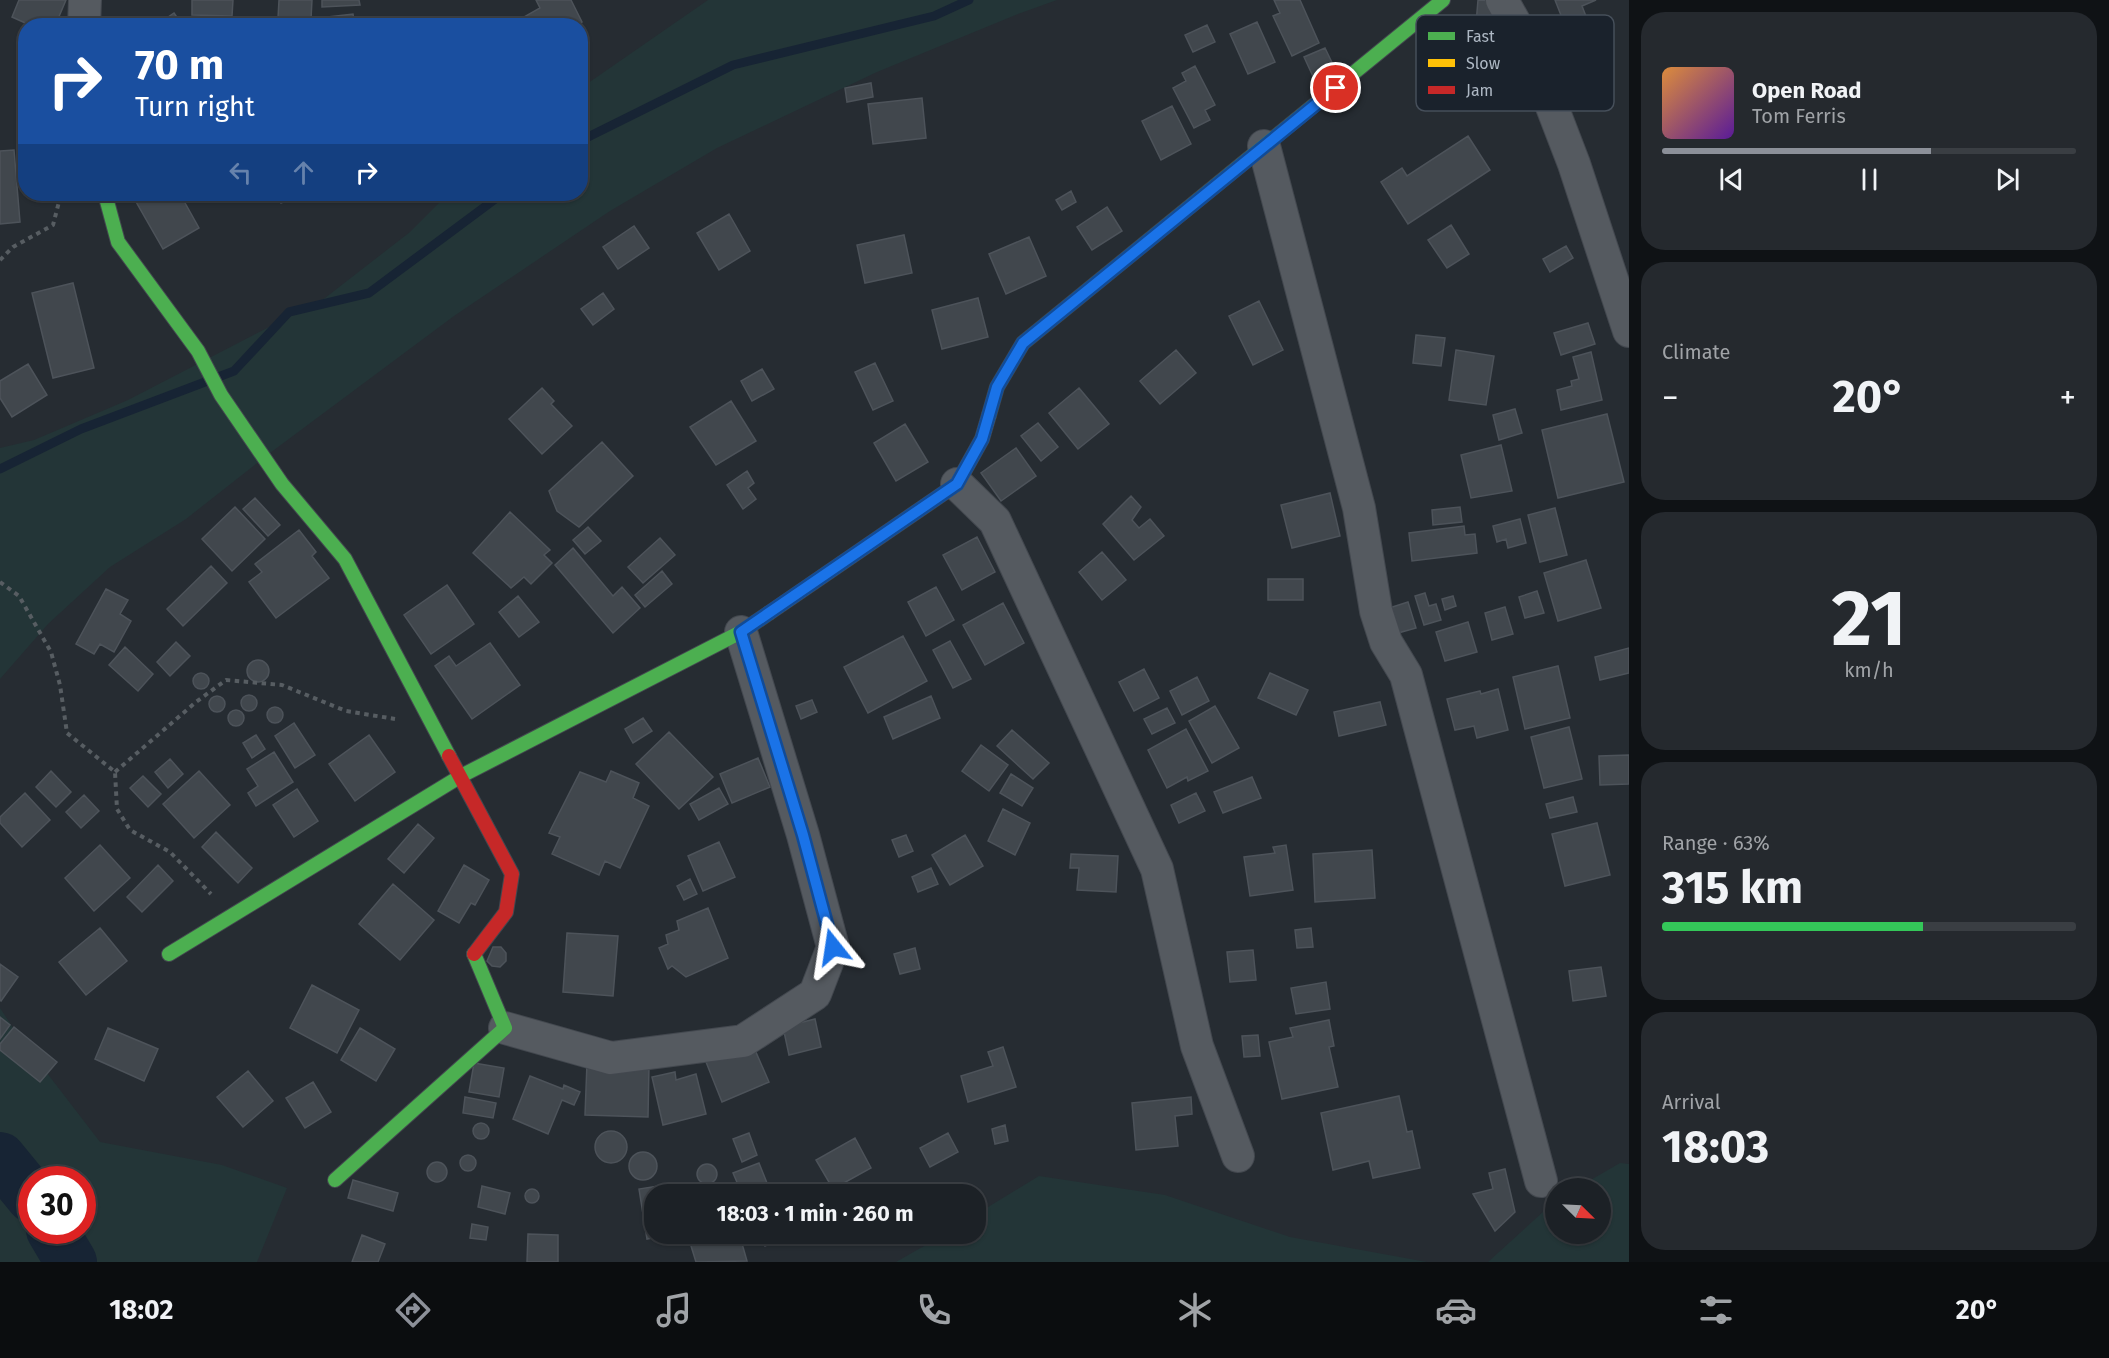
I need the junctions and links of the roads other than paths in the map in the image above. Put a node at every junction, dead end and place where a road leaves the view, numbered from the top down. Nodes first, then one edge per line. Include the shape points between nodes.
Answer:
1 (85, 0) edge
2 (1443, 0) edge
3 (1502, 0) edge
4 (1425, 15) edge
5 (1510, 15) edge
6 (84, 18) edge
7 (1416, 22) edge
8 (1554, 111) edge
9 (1264, 146) junction
10 (107, 201) edge
11 (1629, 332) edge
12 (957, 484) junction
13 (741, 632) junction
14 (461, 776) junction
15 (169, 954) dead end
16 (505, 1028) junction
17 (1238, 1156) dead end
18 (335, 1180) dead end
19 (1541, 1181) dead end

1 - 6 street
2 - 4 street
3 - 5 street
7 - 9 street
8 - 11 street
9 - 12 street via 1023,343 997,387 982,439
9 - 19 street via 1359,508 1376,611 1386,642 1406,675
10 - 14 street via 118,242 198,351 221,395 282,484 345,559
12 - 13 street
12 - 17 street via 995,521 1157,869 1197,1046
13 - 14 street
13 - 16 street via 833,947 815,994 743,1041 610,1058
14 - 15 street
14 - 16 street via 512,874 506,912 473,956
16 - 18 street

